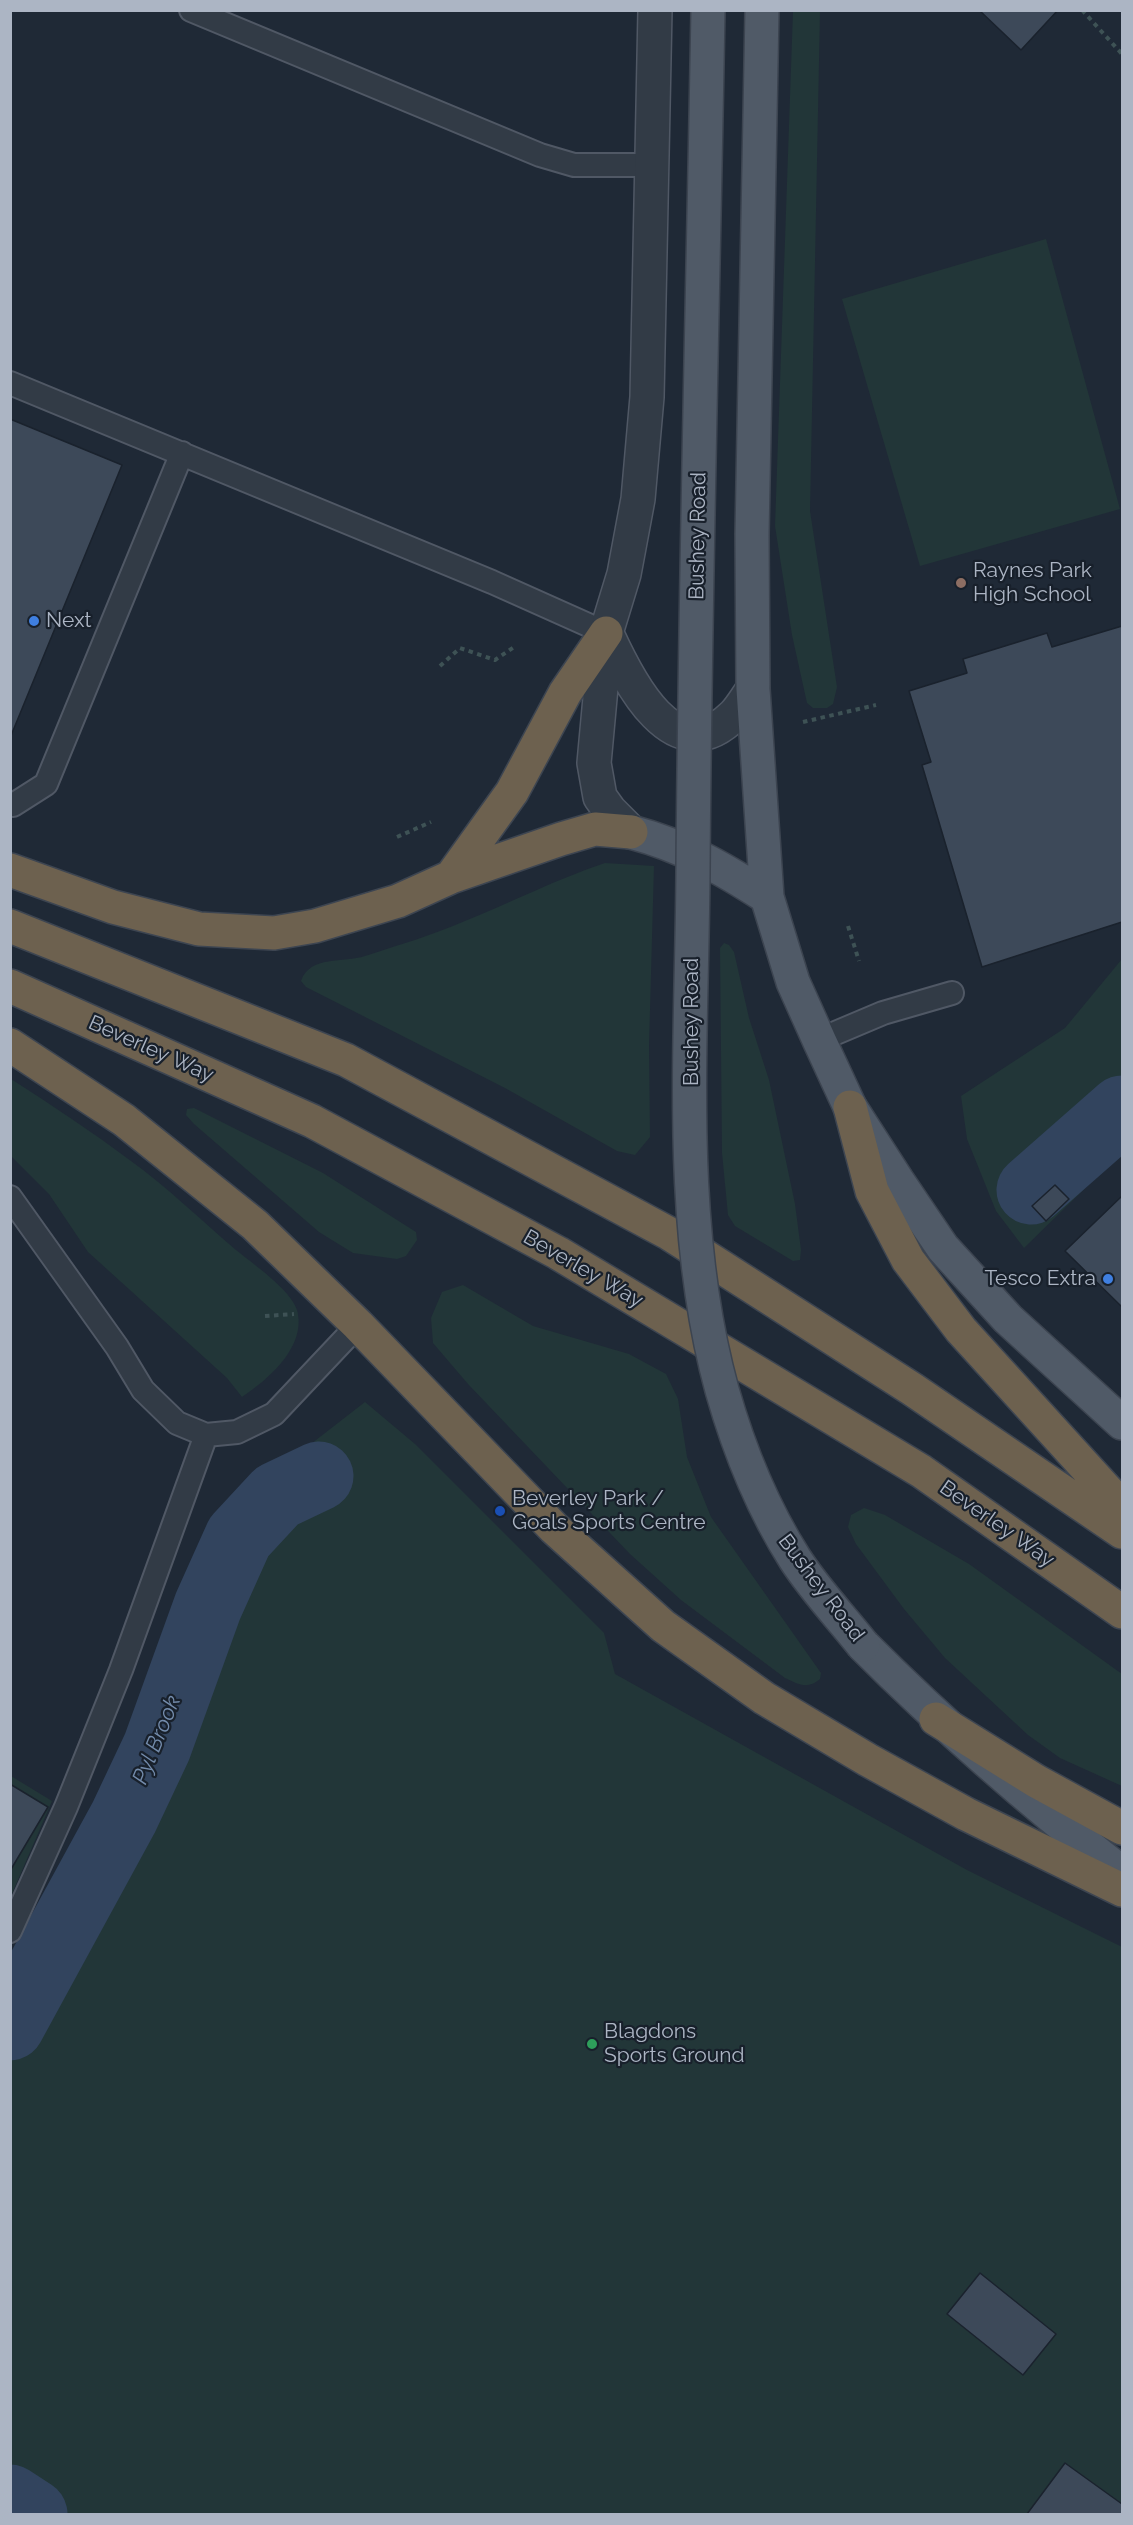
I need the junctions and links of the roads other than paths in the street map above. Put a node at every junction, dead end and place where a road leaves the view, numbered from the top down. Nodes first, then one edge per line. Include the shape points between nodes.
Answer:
1 (191, 10) edge
2 (655, 10) edge
3 (708, 10) edge
4 (762, 10) edge
5 (651, 165) junction
6 (10, 383) edge
7 (182, 453) junction
8 (606, 633) junction
9 (753, 689) junction
10 (10, 804) edge
11 (632, 832) junction
12 (10, 870) edge
13 (451, 877) junction
14 (767, 897) junction
15 (10, 926) edge
16 (10, 986) edge
17 (952, 993) dead end
18 (819, 1040) junction
19 (10, 1045) edge
20 (850, 1107) junction
21 (10, 1197) edge
22 (358, 1324) junction
23 (1122, 1423) edge
24 (206, 1435) junction
25 (1122, 1507) edge
26 (1122, 1532) edge
27 (1122, 1612) edge
28 (936, 1719) junction
29 (1122, 1827) edge
30 (1122, 1873) edge
31 (1122, 1890) edge
32 (10, 1931) edge

1 - 5 lane via 540,155 574,165
2 - 5 street
3 - 28 main road, Bushey Road, bridge via 691,1106 694,1211 706,1315 722,1388 763,1505 798,1563 863,1646
4 - 9 main road via 752,534
5 - 8 street via 647,397 638,499 624,574
6 - 7 lane
7 - 8 lane
7 - 10 lane via 45,784
8 - 9 street via 628,678 654,714 682,733 713,731 735,715
8 - 11 street via 594,763 596,783 610,811
8 - 13 highway via 565,693 512,792
9 - 14 main road
11 - 13 highway via 595,829
11 - 14 main road via 666,841 711,861
12 - 13 highway via 112,907 227,933 274,933 315,926 399,901
14 - 18 main road via 793,982
15 - 26 highway via 346,1060 670,1234 912,1389
16 - 27 highway, Beverley Way via 312,1121 558,1253 921,1471
17 - 18 lane via 883,1013
18 - 20 main road
19 - 22 highway via 124,1120 255,1225
20 - 23 main road via 943,1248 1008,1319
20 - 25 highway via 872,1191 908,1260 961,1330
21 - 24 lane via 143,1390 177,1423
22 - 24 lane via 274,1414 237,1432
22 - 31 highway via 554,1528 663,1626 764,1698 868,1760 966,1814
24 - 32 lane via 121,1670 66,1807
28 - 29 highway via 1036,1781
28 - 30 main road, Bushey Road

